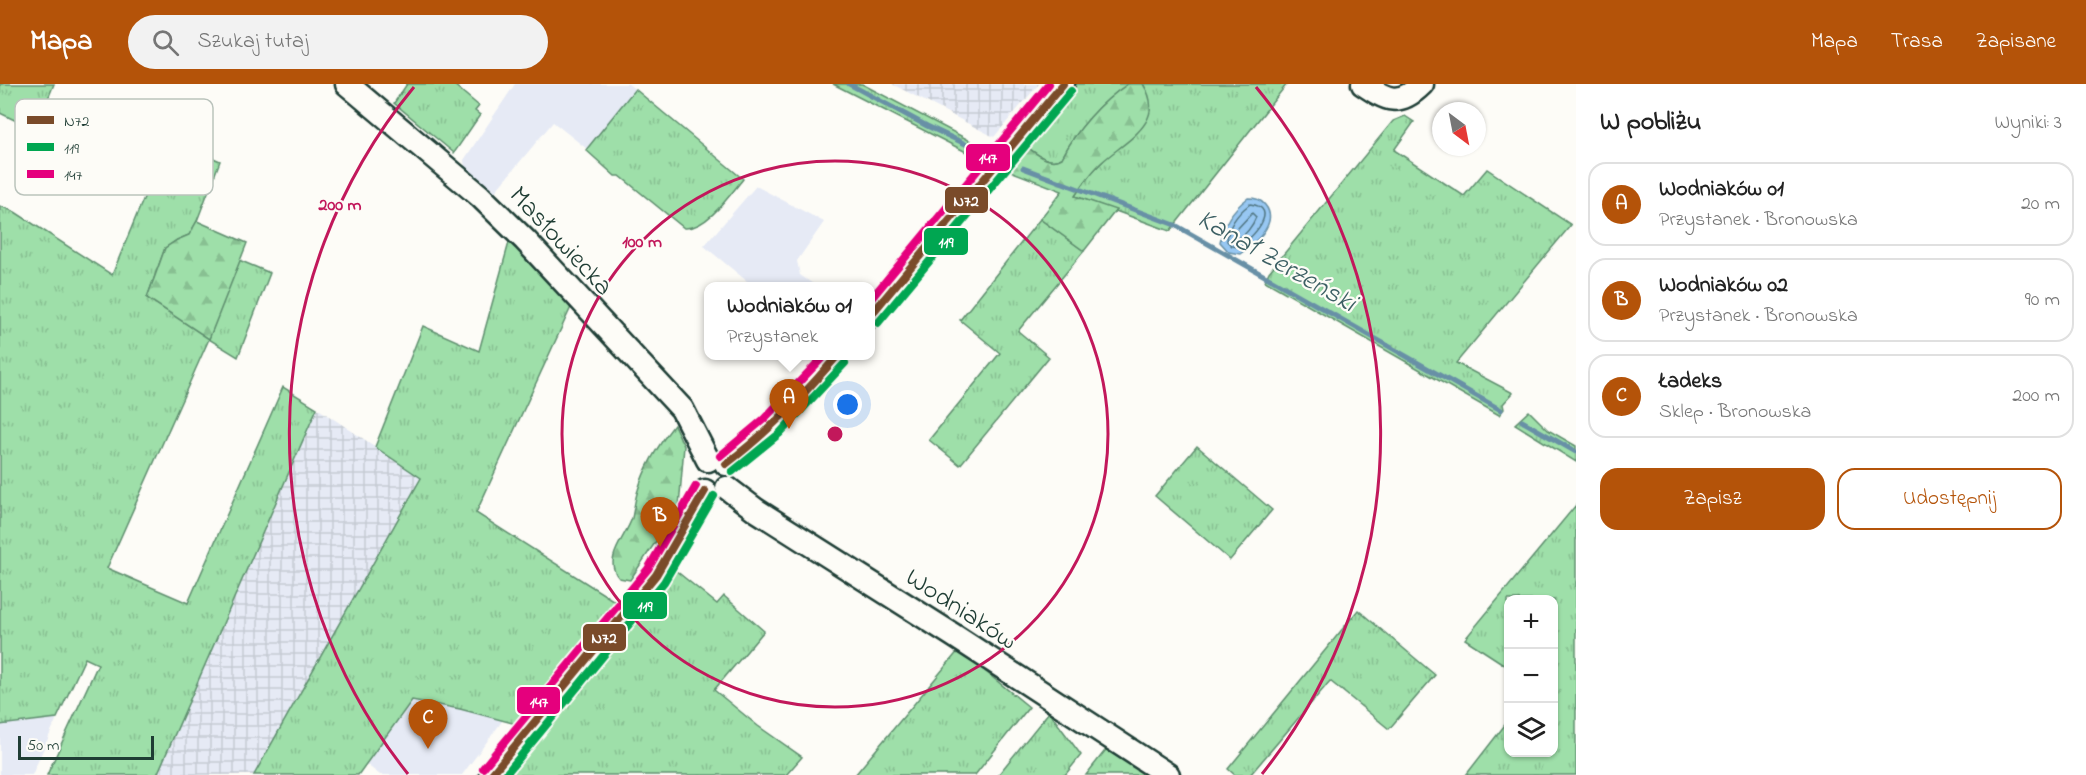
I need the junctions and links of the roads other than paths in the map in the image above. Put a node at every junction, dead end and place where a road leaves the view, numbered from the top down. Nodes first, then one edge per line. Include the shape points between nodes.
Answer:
1 (347, 84) edge
2 (1063, 84) edge
3 (1363, 84) edge
4 (1422, 84) edge
5 (875, 310) edge
6 (833, 360) edge
7 (717, 462) junction
8 (716, 489) junction
9 (491, 775) edge
10 (1167, 775) edge

1 - 7 street, Masłowiecka via 480,196 525,240 682,409
2 - 5 street
3 - 4 street via 1395,100
6 - 7 street via 744,452
7 - 8 street via 732,475
7 - 8 street via 699,469 697,475 698,482
8 - 9 street via 656,575
8 - 10 street, Wodniaków via 756,510

